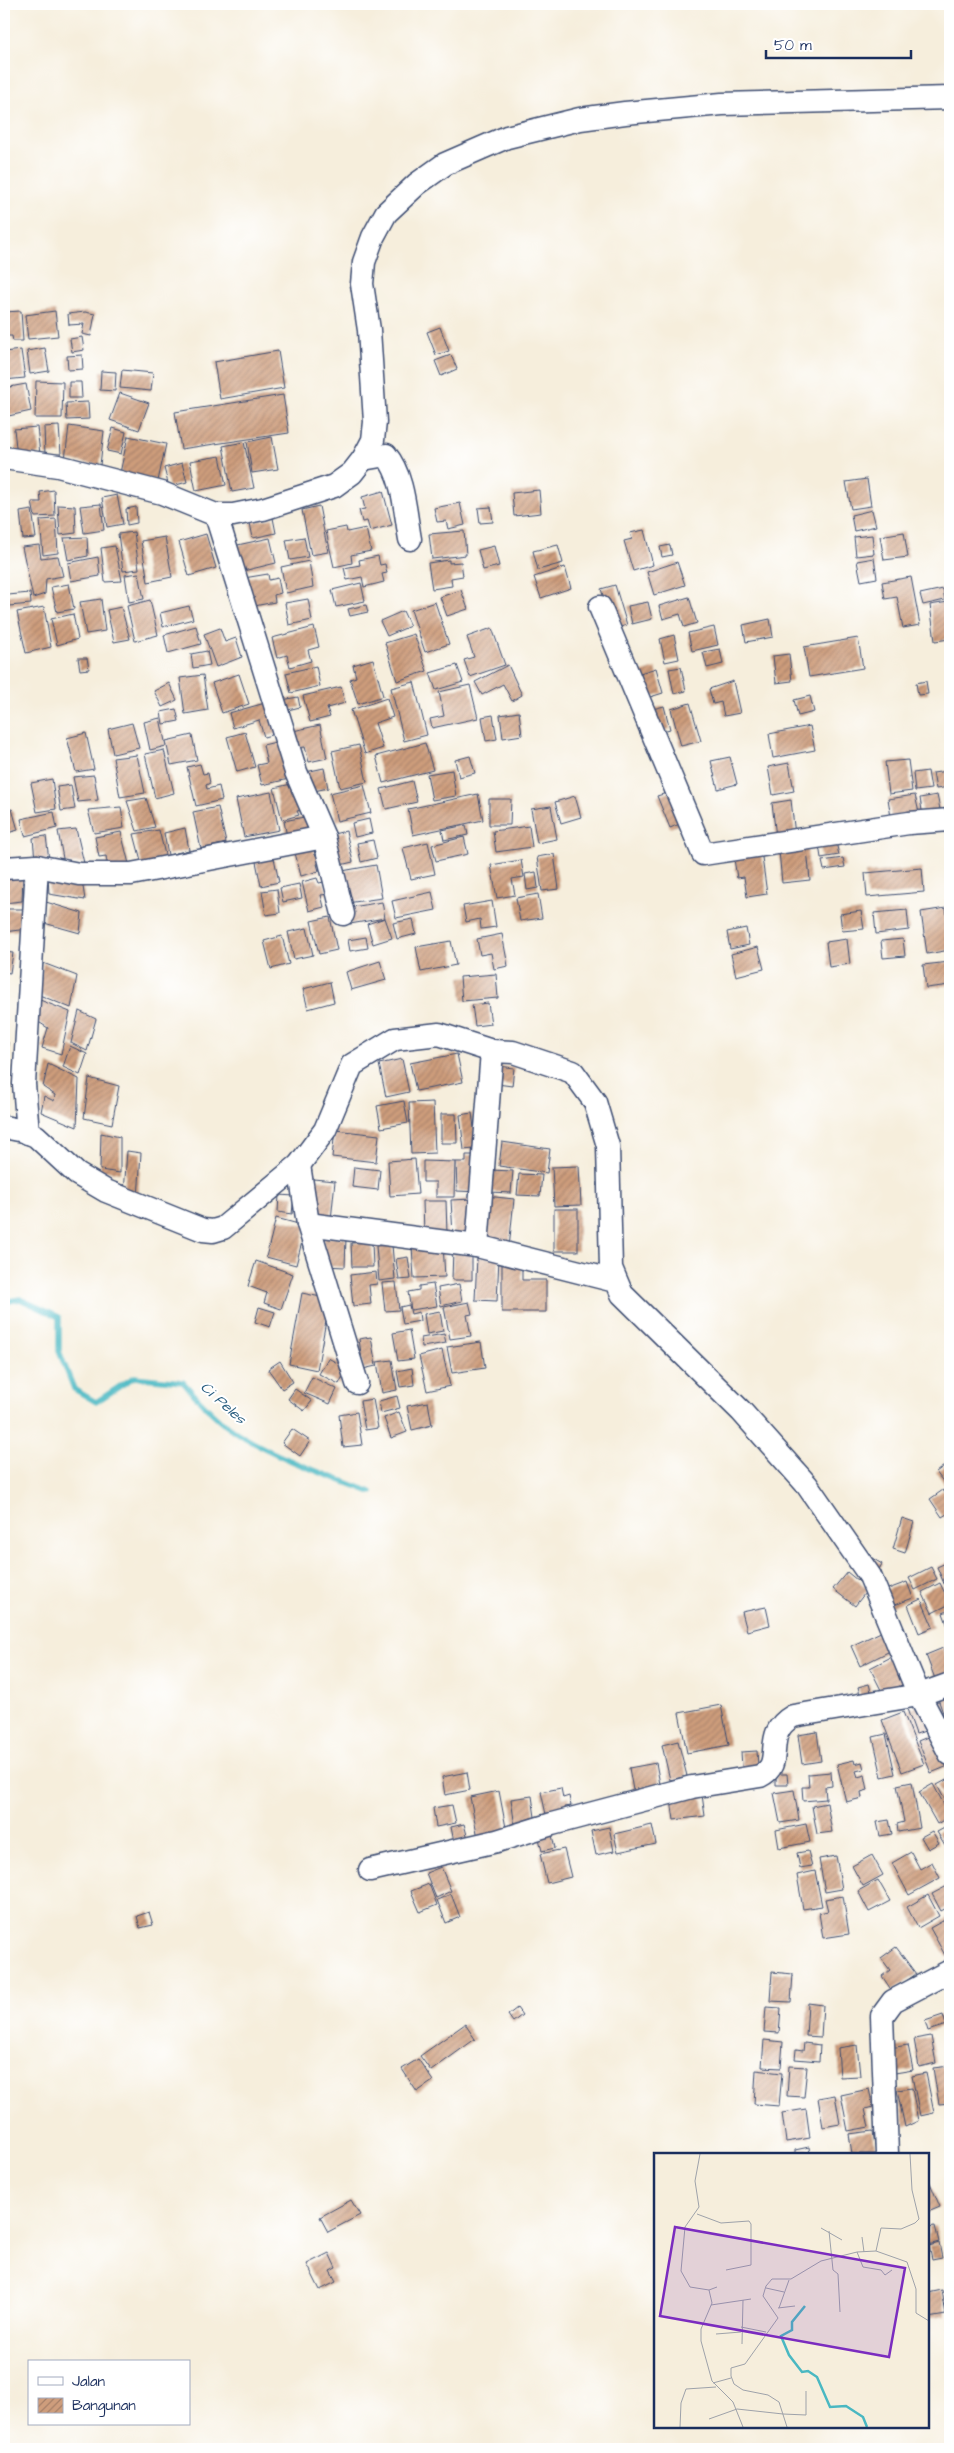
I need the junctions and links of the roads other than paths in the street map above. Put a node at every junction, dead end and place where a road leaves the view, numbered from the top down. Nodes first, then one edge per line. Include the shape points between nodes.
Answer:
1 (950, 98) edge
2 (4, 458) edge
3 (363, 460) junction
4 (216, 515) junction
5 (410, 539) dead end
6 (600, 607) dead end
7 (950, 820) edge
8 (324, 837) junction
9 (37, 866) junction
10 (4, 868) edge
11 (343, 914) dead end
12 (492, 1051) junction
13 (4, 1127) edge
14 (28, 1133) junction
15 (299, 1165) junction
16 (308, 1224) junction
17 (477, 1246) junction
18 (615, 1281) junction
19 (357, 1383) dead end
20 (950, 1684) edge
21 (920, 1695) junction
22 (950, 1754) edge
23 (370, 1870) dead end
24 (950, 1971) edge
25 (886, 2153) edge

1 - 3 street via 722,104 625,113 580,119 507,137 445,164 417,184 386,213 372,237 364,262 362,284 375,422 373,440
2 - 4 street via 58,466 162,493
3 - 4 street via 334,486 263,509
3 - 5 street via 386,456 394,464
4 - 8 street via 296,772
6 - 7 street via 703,854 909,823
8 - 9 street via 131,874 79,874
8 - 11 street
9 - 10 street
9 - 14 street via 24,1084
12 - 15 street via 439,1034 394,1039 352,1065 325,1130
12 - 17 street
12 - 18 street via 513,1052 573,1072 595,1102 608,1146 611,1268
13 - 14 street
14 - 15 street via 50,1148 77,1174 106,1191 203,1230 223,1228
15 - 16 street
16 - 17 street
16 - 19 street
17 - 18 street
18 - 21 street via 622,1294 741,1411 807,1485 870,1576
20 - 21 street
21 - 22 street
21 - 23 street via 794,1716 778,1728 773,1766 760,1776 692,1787 498,1841
24 - 25 street via 893,2001 882,2016

